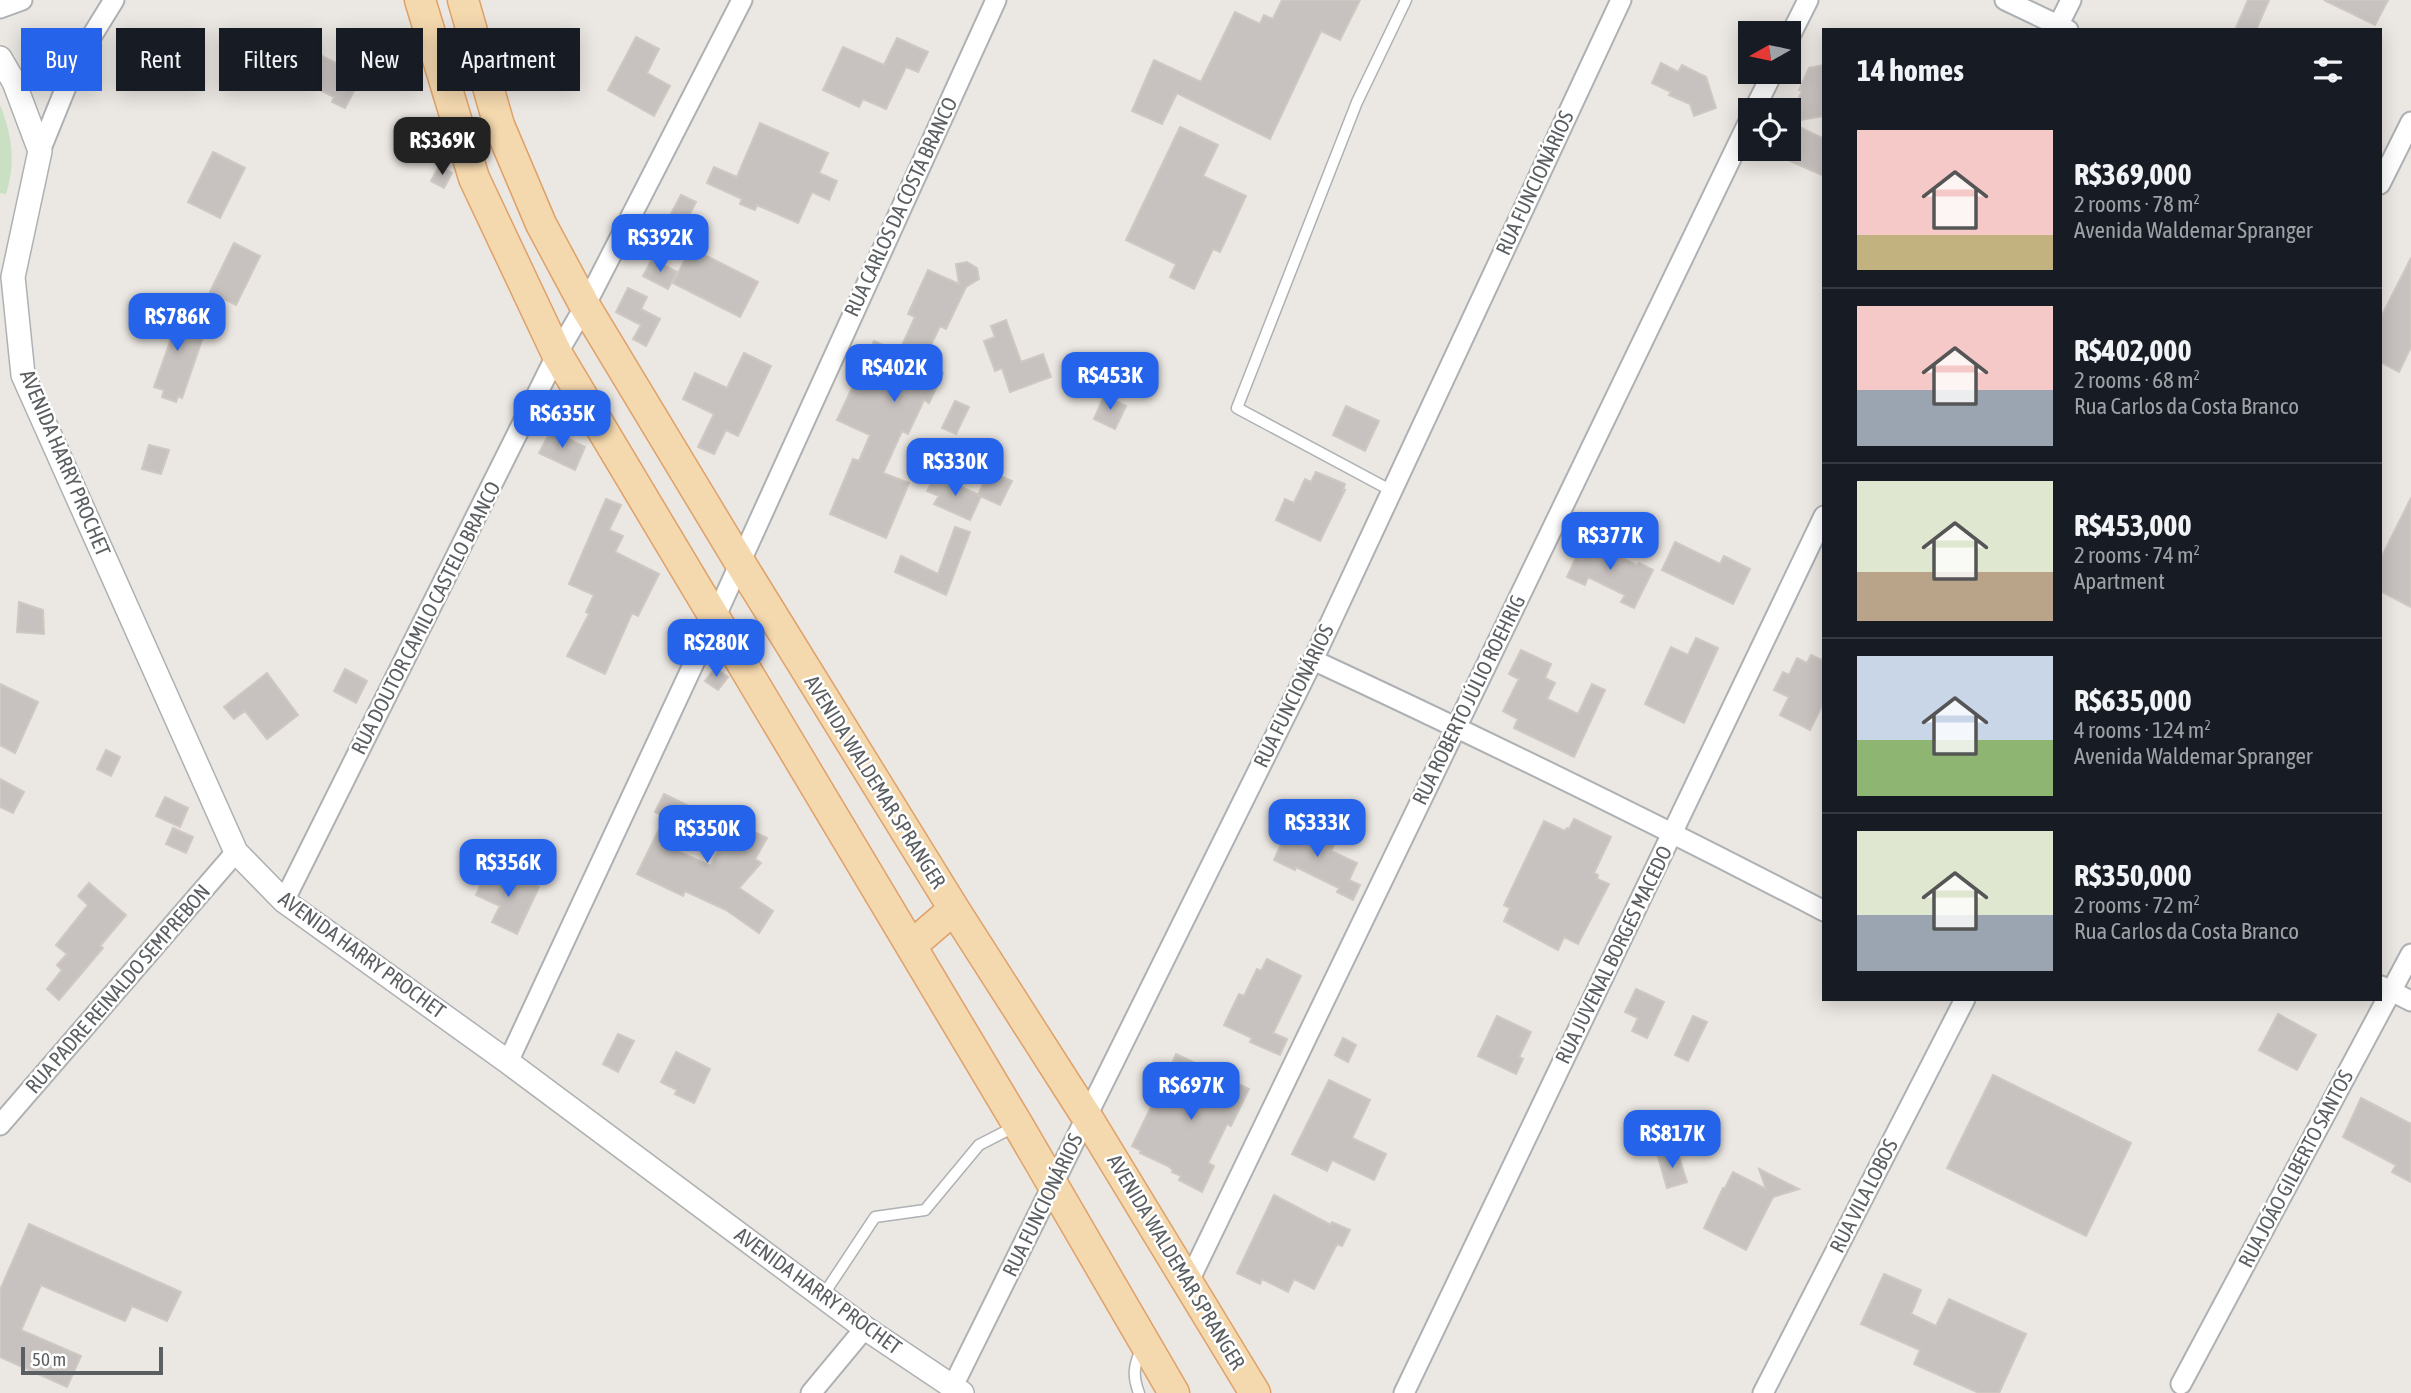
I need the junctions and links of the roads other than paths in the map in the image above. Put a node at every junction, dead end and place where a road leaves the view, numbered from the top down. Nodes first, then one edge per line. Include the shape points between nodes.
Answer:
1 (22, 0) edge
2 (114, 0) edge
3 (420, 0) edge
4 (464, 0) edge
5 (742, 0) edge
6 (996, 0) edge
7 (1406, 0) edge
8 (1621, 0) edge
9 (1808, 0) edge
10 (2005, 0) edge
11 (2070, 0) edge
12 (0, 8) edge
13 (1798, 21) edge
14 (2061, 28) edge
15 (0, 58) edge
16 (2411, 122) edge
17 (1738, 144) edge
18 (2396, 148) edge
19 (40, 151) junction
20 (2382, 180) edge
21 (585, 306) junction
22 (558, 354) junction
23 (1392, 491) junction
24 (1822, 520) edge
25 (739, 561) junction
26 (714, 620) junction
27 (1312, 660) junction
28 (1457, 726) junction
29 (1672, 832) junction
30 (236, 852) junction
31 (284, 901) junction
32 (954, 909) junction
33 (1822, 910) edge
34 (912, 946) junction
35 (2411, 954) edge
36 (2386, 988) edge
37 (2411, 1000) edge
38 (1964, 1001) edge
39 (2379, 1001) edge
40 (508, 1062) junction
41 (1087, 1117) junction
42 (0, 1125) edge
43 (1018, 1125) junction
44 (1053, 1185) junction
45 (1189, 1281) junction
46 (822, 1297) junction
47 (865, 1328) junction
48 (1144, 1343) junction
49 (2181, 1384) dead end
50 (958, 1390) edge
51 (811, 1393) edge
52 (1139, 1393) edge
53 (1174, 1393) edge
54 (1255, 1393) edge
55 (1404, 1393) edge
56 (1763, 1393) edge

1 - 12 street
2 - 19 street via 76,60
3 - 22 main road via 474,178
4 - 21 main road, AVENIDA WALDEMAR SPRANGER via 499,125 541,224
5 - 21 street, RUA DOUTOR CAMILO CASTELO BRANCO
6 - 25 street, RUA CARLOS DA COSTA BRANCO
7 - 23 lane via 1357,102 1237,408
8 - 23 street, RUA FUNCIONÁRIOS
9 - 13 street
10 - 14 street
11 - 14 street
15 - 19 street
16 - 18 street
17 - 28 street, RUA ROBERTO JÚLIO ROEHRIG
18 - 20 street
19 - 30 street, AVENIDA HARRY PROCHET via 13,277 23,374
21 - 22 street, RUA DOUTOR CAMILO CASTELO BRANCO
21 - 25 main road, AVENIDA WALDEMAR SPRANGER
22 - 26 main road
22 - 31 street, RUA DOUTOR CAMILO CASTELO BRANCO
23 - 27 street, RUA FUNCIONÁRIOS
24 - 29 street, RUA JUVENAL BORGES MACEDO
25 - 26 street, RUA CARLOS DA COSTA BRANCO
25 - 32 main road, AVENIDA WALDEMAR SPRANGER
26 - 34 main road
26 - 40 street, RUA CARLOS DA COSTA BRANCO
27 - 28 street
27 - 41 street, RUA FUNCIONÁRIOS
28 - 29 street
28 - 45 street, RUA ROBERTO JÚLIO ROEHRIG
29 - 33 street
29 - 55 street, RUA JUVENAL BORGES MACEDO
30 - 31 street, AVENIDA HARRY PROCHET
30 - 42 street, RUA PADRE REINALDO SEMPREBON
31 - 40 street, AVENIDA HARRY PROCHET
32 - 34 main road
32 - 41 main road, AVENIDA WALDEMAR SPRANGER
34 - 43 main road
35 - 36 street, RUA JOÃO GILBERTO SANTOS
36 - 37 street
38 - 56 street, RUA VILA LOBOS
39 - 49 street, RUA JOÃO GILBERTO SANTOS
40 - 46 street, AVENIDA HARRY PROCHET
41 - 44 street, RUA FUNCIONÁRIOS
41 - 45 main road, AVENIDA WALDEMAR SPRANGER
43 - 44 main road
43 - 46 lane via 979,1145 925,1210 875,1217
44 - 48 main road
44 - 50 street, RUA FUNCIONÁRIOS
45 - 54 main road, AVENIDA WALDEMAR SPRANGER
46 - 47 street, AVENIDA HARRY PROCHET
47 - 50 street, AVENIDA HARRY PROCHET
47 - 51 street
48 - 52 lane via 1134,1367
48 - 53 main road

